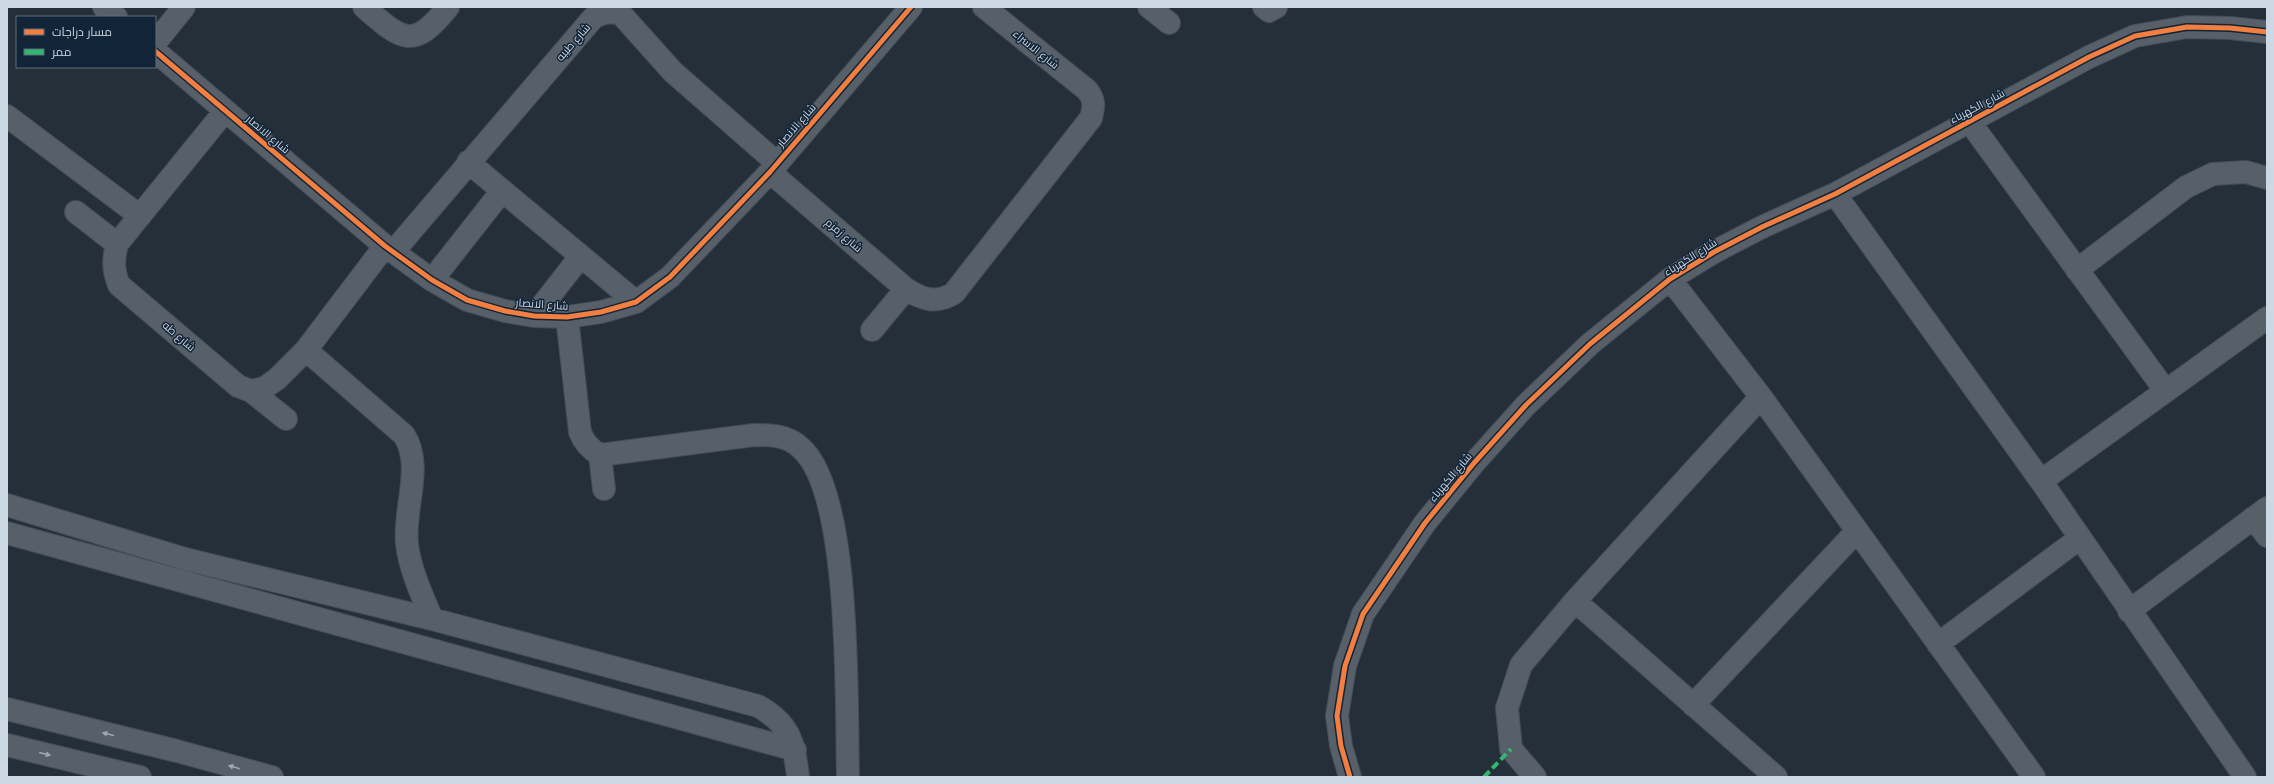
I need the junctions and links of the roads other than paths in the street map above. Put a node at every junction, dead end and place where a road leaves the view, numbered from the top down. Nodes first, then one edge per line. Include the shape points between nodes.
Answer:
1 (104, 7) edge
2 (184, 7) edge
3 (364, 7) edge
4 (448, 7) edge
5 (912, 7) edge
6 (984, 7) edge
7 (1149, 7) edge
8 (1264, 7) edge
9 (1276, 7) edge
10 (625, 11) edge
11 (115, 16) edge
12 (1169, 23) dead end
13 (2267, 32) edge
14 (156, 42) edge
15 (156, 52) edge
16 (225, 111) junction
17 (7, 116) edge
18 (1969, 121) junction
19 (468, 162) junction
20 (773, 167) junction
21 (2267, 178) edge
22 (502, 191) junction
23 (1835, 194) junction
24 (76, 212) dead end
25 (140, 216) junction
26 (117, 244) junction
27 (389, 249) junction
28 (580, 257) junction
29 (2077, 270) junction
30 (1670, 279) junction
31 (432, 280) junction
32 (912, 293) junction
33 (636, 302) junction
34 (534, 316) junction
35 (567, 317) junction
36 (2267, 318) edge
37 (872, 330) dead end
38 (306, 350) junction
39 (2165, 390) junction
40 (251, 391) junction
41 (1761, 397) junction
42 (286, 419) dead end
43 (600, 455) junction
44 (2041, 481) junction
45 (604, 489) dead end
46 (7, 505) edge
47 (2260, 512) edge
48 (1857, 531) junction
49 (7, 533) edge
50 (2267, 536) edge
51 (2080, 538) junction
52 (1575, 601) junction
53 (2130, 611) junction
54 (432, 619) junction
55 (1938, 644) junction
56 (1694, 705) junction
57 (7, 709) edge
58 (7, 745) edge
59 (795, 750) junction
60 (140, 777) edge
61 (272, 777) edge
62 (798, 777) edge
63 (848, 777) edge
64 (1350, 777) edge
65 (1535, 777) edge
66 (1776, 777) edge
67 (2034, 777) edge
68 (2245, 777) edge

1 - 11 street
2 - 14 street
3 - 4 street via 392,31 410,37 423,34
5 - 20 street, شارع الانصار
6 - 32 street, شارع الاسراء via 1087,90 1094,103 1091,118 954,293 945,299 934,301
7 - 12 street
8 - 9 street via 1269,11
10 - 19 street, شارع طيبه via 593,18
10 - 20 street, شارع طيبه via 673,72
13 - 18 street, شارع الكهرباء via 2187,27 2135,36 2089,57
15 - 16 street, شارع الانصار
16 - 25 street, شارع طه
16 - 27 street, شارع الانصار
17 - 25 street
18 - 23 street, شارع الكهرباء
18 - 29 street
19 - 22 street
19 - 27 street, شارع طيبه
20 - 32 street, شارع زمزم
20 - 33 street, شارع الانصار via 670,277
21 - 29 street via 2246,172 2213,174 2186,187
22 - 28 street
22 - 31 street
23 - 30 street, شارع الكهرباء via 1762,227
23 - 44 street
24 - 26 street
25 - 26 street, شارع طه
26 - 40 street, شارع طه via 113,270 119,285 238,386
27 - 31 street, شارع الانصار
27 - 38 street
28 - 33 street
28 - 34 street
29 - 39 street
30 - 41 street
30 - 64 street, شارع الكهرباء via 1590,344 1526,405 1425,523 1363,614 1345,666 1337,716 1341,746
31 - 34 street, شارع الانصار via 467,300
32 - 37 street
33 - 35 street, شارع الانصار via 601,312
34 - 35 street, شارع الانصار
35 - 43 street via 580,432 587,446
36 - 39 street
38 - 40 street via 277,379 264,388
38 - 54 street via 404,435 408,442 412,457 407,543 417,583
39 - 44 street
40 - 42 street, شارع طه
41 - 48 street
41 - 52 street
43 - 45 street
43 - 63 street via 754,434 789,439 802,449 814,465 826,492 834,530 844,629
44 - 51 street
46 - 54 street via 185,559
47 - 50 street
47 - 53 street
48 - 55 street
48 - 56 street
49 - 59 street
51 - 53 street
51 - 55 street
52 - 56 street
52 - 65 street via 1521,665 1507,708 1511,748
53 - 68 street
54 - 59 street via 758,706 782,723
55 - 67 street
56 - 66 street
61 -> 57 street
58 -> 60 street
59 - 62 street

